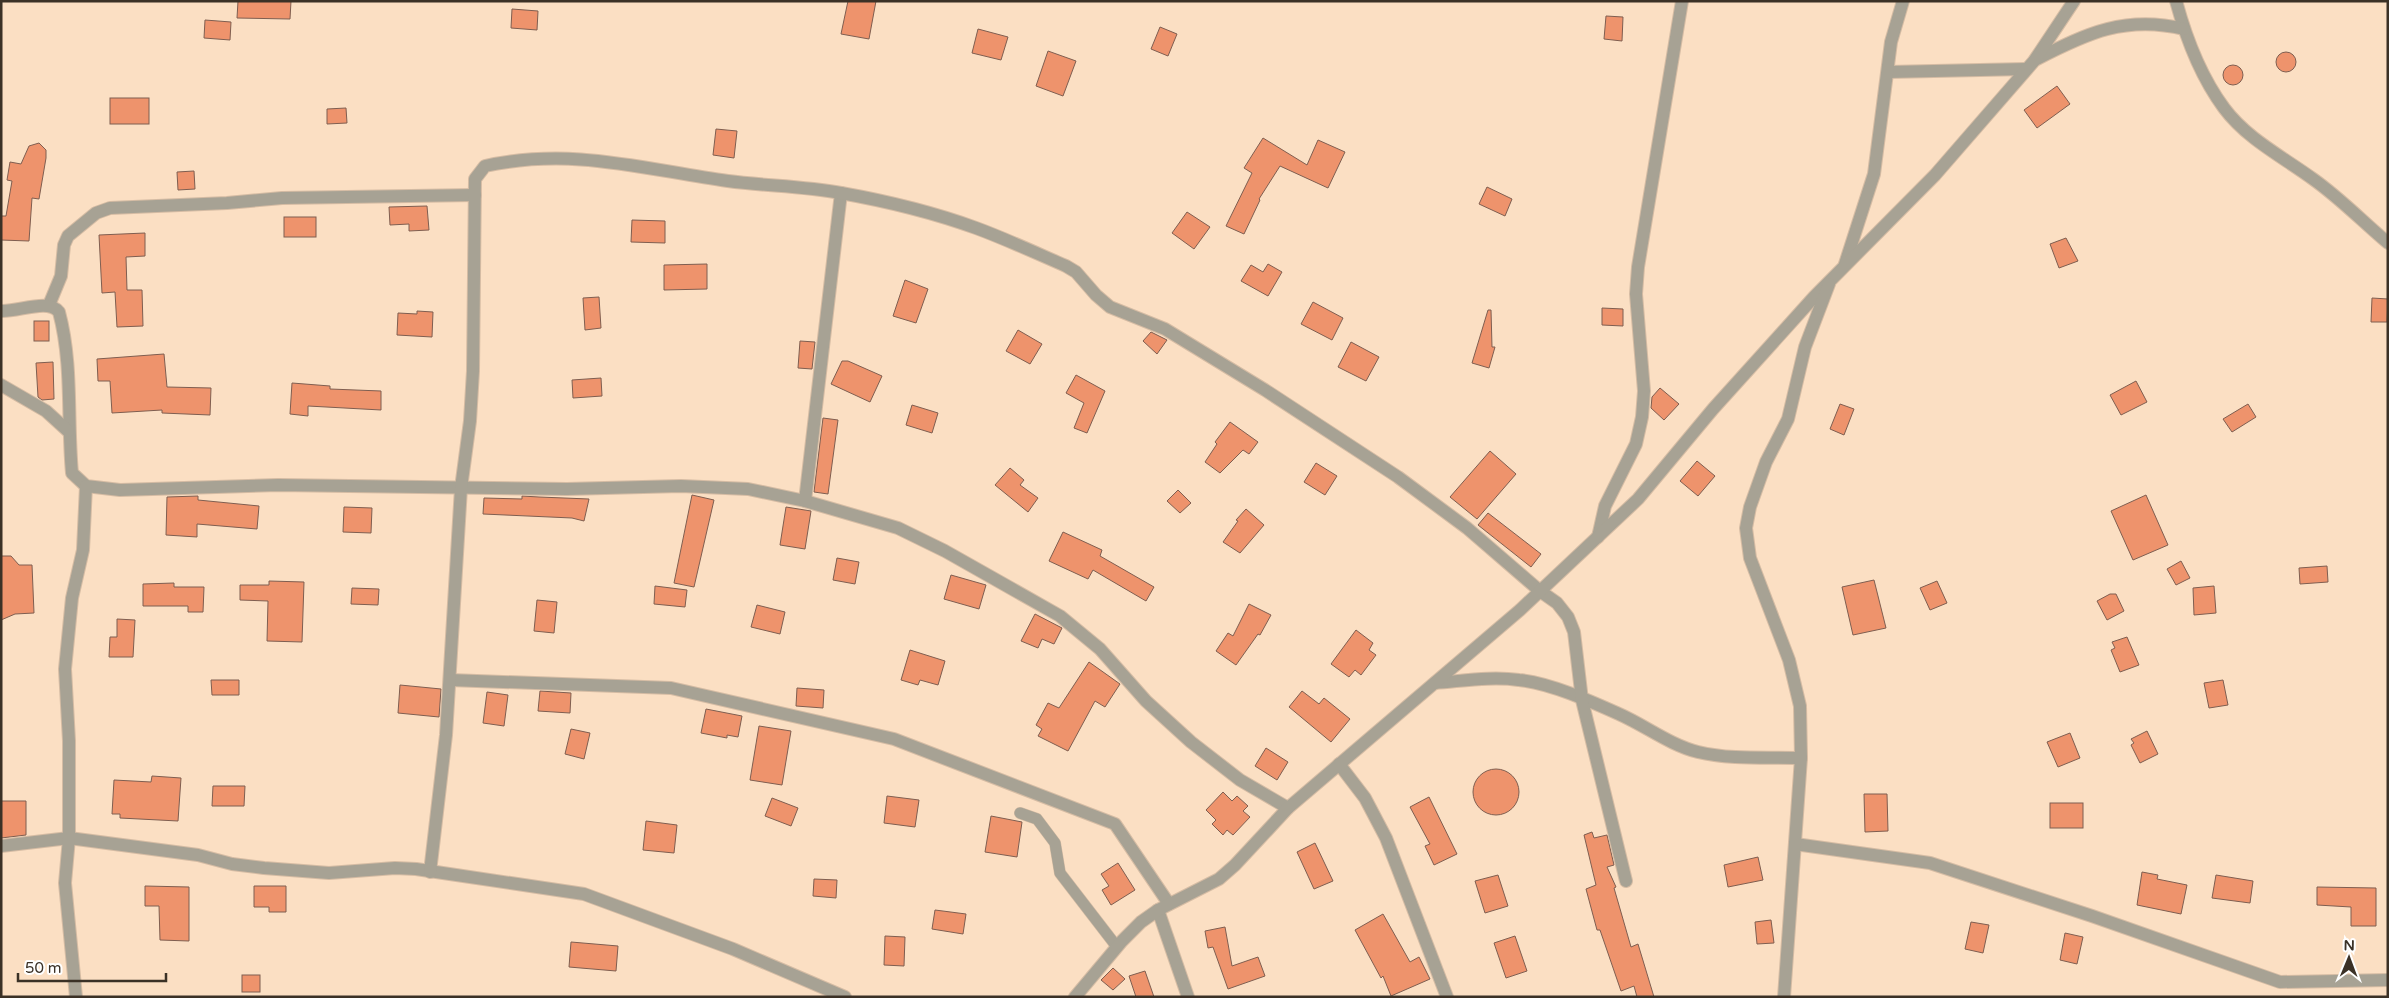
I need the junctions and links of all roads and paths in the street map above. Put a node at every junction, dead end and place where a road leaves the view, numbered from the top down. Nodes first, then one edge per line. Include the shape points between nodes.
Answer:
1 (1682, 1) edge
2 (1903, 1) edge
3 (2074, 1) edge
4 (2176, 1) edge
5 (2184, 29) junction
6 (2030, 65) junction
7 (1888, 72) junction
8 (841, 193) junction
9 (475, 195) junction
10 (2388, 243) edge
11 (1844, 266) junction
12 (1831, 280) junction
13 (49, 305) junction
14 (1, 311) edge
15 (1, 385) edge
16 (68, 431) junction
17 (86, 486) junction
18 (461, 488) junction
19 (805, 501) junction
20 (1598, 537) junction
21 (1540, 591) junction
22 (450, 680) junction
23 (1435, 683) junction
24 (1582, 700) junction
25 (1801, 758) junction
26 (1339, 764) junction
27 (1288, 808) junction
28 (1020, 813) dead end
29 (69, 838) junction
30 (1795, 844) junction
31 (1, 846) edge
32 (430, 872) junction
33 (1626, 881) dead end
34 (1163, 907) junction
35 (1117, 947) junction
36 (2388, 980) edge
37 (76, 997) edge
38 (845, 997) edge
39 (1075, 997) edge
40 (1188, 997) edge
41 (1447, 997) edge
42 (1784, 997) edge

1 - 20 street via 1638,266 1636,294 1644,391 1642,417 1636,444 1605,506
2 - 7 street
3 - 6 street
4 - 5 street
5 - 6 street via 2150,23 2127,25 2082,36
5 - 10 street via 2224,108 2241,126 2314,180
6 - 7 street
6 - 11 street via 1935,176
7 - 11 street via 1874,174
8 - 9 street via 729,181 622,162 561,157 485,166 475,179
8 - 19 street
8 - 21 street via 905,206 975,227 1066,266 1110,307 1165,329 1398,477 1467,528
9 - 13 street via 282,198 110,208 96,213 68,236 61,276
9 - 18 street via 473,371
11 - 12 street
12 - 20 street via 1713,409 1651,486
12 - 25 street via 1805,347 1788,419 1763,469 1746,528 1750,558 1796,684 1800,706
13 - 14 street
13 - 16 street via 55,307 61,320 68,375
15 - 16 street via 46,411
16 - 17 street via 72,473
17 - 18 street via 120,490 278,485
17 - 29 street via 83,550 72,598 65,669
18 - 19 street via 681,486 748,489
18 - 22 street
19 - 27 street via 898,528 1060,616 1100,648 1146,701 1191,742 1240,780
20 - 21 street
21 - 23 street
21 - 24 street via 1557,602 1574,632
22 - 32 street
22 - 34 street via 671,688 894,739 1115,824
23 - 24 street via 1498,678 1520,680 1542,684
23 - 26 street
24 - 25 street via 1620,714 1670,741 1700,752 1720,756
24 - 33 street
25 - 30 street
26 - 27 street
26 - 41 street via 1365,798 1386,838
27 - 34 street via 1219,878
28 - 35 lane via 1037,820 1055,842 1060,873
29 - 31 street
29 - 32 street via 198,855 264,868 329,873 396,868
29 - 37 street via 65,883
30 - 36 street via 1930,863 2280,982
30 - 42 street
32 - 38 street via 584,894 733,949
34 - 35 street via 1141,922
34 - 40 street
35 - 39 street

